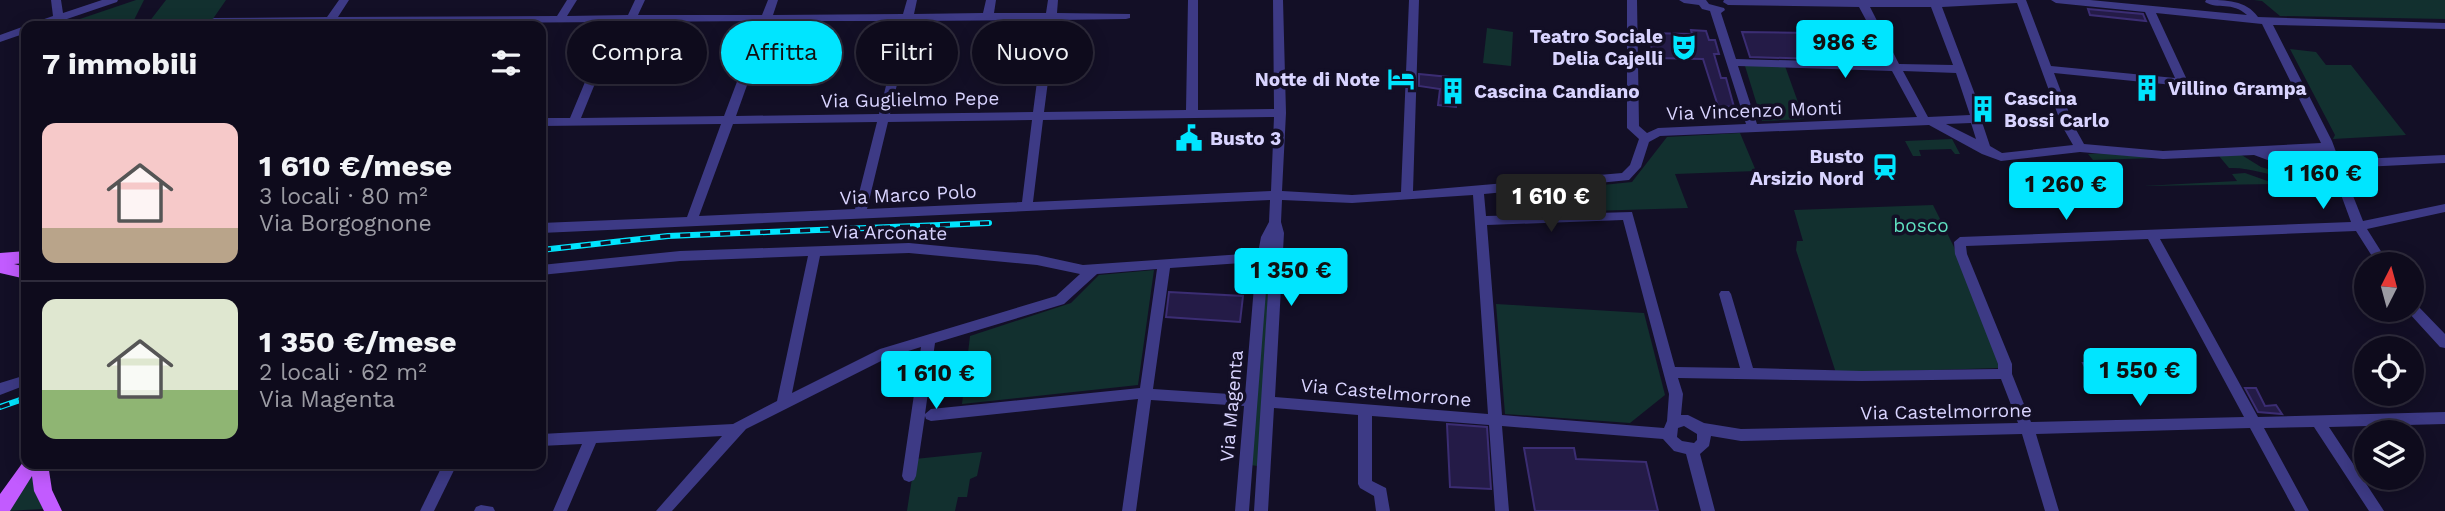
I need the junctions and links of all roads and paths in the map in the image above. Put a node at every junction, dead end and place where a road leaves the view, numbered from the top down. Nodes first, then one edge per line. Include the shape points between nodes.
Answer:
1 (56, 0) edge
2 (113, 0) edge
3 (344, 0) edge
4 (572, 0) edge
5 (640, 0) edge
6 (773, 0) edge
7 (912, 0) edge
8 (991, 0) edge
9 (1053, 0) edge
10 (1193, 0) edge
11 (1278, 0) edge
12 (1414, 0) edge
13 (1632, 0) edge
14 (1685, 0) edge
15 (2020, 0) edge
16 (2056, 0) edge
17 (1700, 1) edge
18 (1728, 1) edge
19 (1862, 1) edge
20 (2208, 1) edge
21 (1934, 3) junction
22 (1714, 10) junction
23 (2149, 10) junction
24 (908, 16) junction
25 (988, 16) junction
26 (1051, 16) junction
27 (1126, 16) dead end
28 (2214, 16) junction
29 (766, 17) junction
30 (632, 18) junction
31 (560, 19) junction
32 (617, 19) junction
33 (2260, 20) junction
34 (59, 21) edge
35 (61, 21) edge
36 (329, 21) edge
37 (444, 21) edge
38 (2445, 26) edge
39 (21, 31) edge
40 (0, 39) edge
41 (1732, 62) junction
42 (1894, 66) junction
43 (1959, 69) junction
44 (2048, 69) junction
45 (1192, 113) junction
46 (1280, 113) junction
47 (1038, 115) junction
48 (1975, 116) junction
49 (883, 117) junction
50 (729, 119) junction
51 (574, 121) junction
52 (1924, 121) junction
53 (546, 122) edge
54 (1753, 128) junction
55 (1646, 138) junction
56 (2328, 146) junction
57 (2080, 148) junction
58 (2287, 149) junction
59 (1986, 151) junction
60 (2248, 151) junction
61 (2445, 159) edge
62 (2285, 162) junction
63 (2335, 164) junction
64 (2341, 177) junction
65 (1479, 191) junction
66 (1277, 195) junction
67 (1407, 196) junction
68 (1027, 206) junction
69 (2444, 209) edge
70 (860, 214) junction
71 (691, 221) junction
72 (1480, 221) junction
73 (2359, 226) junction
74 (546, 228) edge
75 (2152, 235) junction
76 (21, 249) edge
77 (0, 250) edge
78 (815, 251) junction
79 (2375, 252) edge
80 (1270, 256) junction
81 (21, 258) edge
82 (0, 260) edge
83 (1164, 264) junction
84 (0, 267) edge
85 (1093, 270) junction
86 (546, 271) edge
87 (21, 273) edge
88 (1725, 294) dead end
89 (2424, 321) edge
90 (929, 340) junction
91 (2445, 343) edge
92 (1670, 372) junction
93 (1748, 373) junction
94 (2005, 374) junction
95 (21, 382) edge
96 (0, 389) edge
97 (1146, 393) junction
98 (1249, 401) junction
99 (1268, 402) junction
100 (783, 404) junction
101 (1365, 410) junction
102 (931, 415) dead end
103 (2445, 418) edge
104 (1495, 420) junction
105 (2318, 421) junction
106 (2254, 422) junction
107 (1671, 428) junction
108 (1700, 428) junction
109 (2027, 428) junction
110 (734, 430) junction
111 (592, 437) junction
112 (546, 440) edge
113 (1692, 450) junction
114 (27, 469) edge
115 (40, 469) edge
116 (448, 469) edge
117 (909, 476) dead end
118 (19, 484) junction
119 (0, 500) edge
120 (0, 510) edge
121 (53, 511) edge
122 (427, 511) edge
123 (481, 511) edge
124 (488, 511) edge
125 (560, 511) edge
126 (663, 511) edge
127 (1129, 511) edge
128 (1242, 511) edge
129 (1261, 511) edge
130 (1383, 511) edge
131 (1503, 511) edge
132 (1708, 511) edge
133 (2052, 511) edge
134 (2302, 511) edge
135 (2377, 511) edge

1 - 34 street
2 - 35 street
3 - 36 street
4 - 31 street
5 - 30 street
6 - 29 street
7 - 24 street
8 - 25 street
9 - 26 street
10 - 45 street
11 - 46 street, Via Magenta
12 - 67 street
13 - 55 street via 1633,128
14 - 17 street
15 - 21 street
15 - 44 street
16 - 23 street
17 - 22 street
18 - 19 street
18 - 22 street via 1726,8
19 - 21 street
19 - 42 street
20 - 28 street
20 - 33 street via 2238,4
21 - 43 street
22 - 41 street
23 - 28 street
23 - 44 street via 2183,82
24 - 25 street
24 - 29 street
24 - 49 street
25 - 26 street
26 - 27 street
26 - 47 street
28 - 33 street
29 - 30 street
29 - 50 street
30 - 32 street
31 - 32 street
31 - 37 street
32 - 51 street
33 - 38 street
33 - 56 street
39 - 40 street
41 - 42 street
41 - 54 street
42 - 43 street
42 - 52 street
43 - 48 street
44 - 57 street
45 - 46 street, Via Guglielmo Pepe
45 - 47 street, Via Guglielmo Pepe
46 - 66 street, Via Magenta
47 - 49 street, Via Guglielmo Pepe
47 - 68 street
48 - 52 street, Via Vincenzo Monti
48 - 59 street
49 - 50 street, Via Guglielmo Pepe
49 - 70 street
50 - 51 street, Via Guglielmo Pepe
50 - 71 street
51 - 53 street, Via Guglielmo Pepe
52 - 54 street, Via Vincenzo Monti
52 - 59 street via 1944,126
54 - 55 street, Via Vincenzo Monti via 1663,131
55 - 65 street, Via Vincenzo Monti via 1635,167 1625,177
56 - 58 street
56 - 63 street
57 - 59 street via 2001,157
57 - 60 street via 2163,155
58 - 60 street
58 - 62 street via 2280,154
60 - 62 street
61 - 63 street
62 - 64 street via 2320,175
63 - 64 street
64 - 73 street
65 - 67 street, Via Vincenzo Monti
65 - 72 street
66 - 67 street, Via Vincenzo Monti
66 - 68 street, Via Marco Polo
66 - 80 street, Via Magenta via 1278,229
68 - 70 street, Via Marco Polo
69 - 73 street
70 - 71 street, Via Marco Polo
71 - 74 street, Via Marco Polo
72 - 92 street via 1628,215
72 - 104 street
73 - 75 street
73 - 79 street
75 - 94 street via 1960,242 2006,364
75 - 106 street
76 - 77 main road
78 - 85 street, Via Arconate via 914,248
78 - 86 street, Via Arconate via 680,256
78 - 100 street
80 - 83 street, Via Arconate
80 - 98 street, Via Magenta
80 - 99 street, Via Magenta
81 - 82 main road
83 - 85 street, Via Arconate
83 - 97 street
84 - 87 main road
85 - 90 street via 1060,300
88 - 93 street
89 - 91 street
90 - 100 street via 885,352
90 - 117 street
92 - 93 street
92 - 107 street via 1676,394
93 - 94 street
94 - 109 street
95 - 96 street
97 - 98 street
97 - 102 street
97 - 127 street
98 - 128 street, Via Magenta
99 - 101 street, Via Castelmorrone
99 - 129 street, Via Magenta
100 - 110 street
101 - 104 street, Via Castelmorrone
101 - 130 street via 1365,484 1381,492
103 - 105 street, Via Castelmorrone
104 - 107 street, Via Castelmorrone
104 - 131 street
105 - 106 street, Via Castelmorrone
105 - 135 street
106 - 109 street, Via Castelmorrone
106 - 134 street
107 - 108 street via 1690,421
107 - 113 street via 1679,447
108 - 109 street, Via Castelmorrone via 1741,435
108 - 113 street via 1704,442
109 - 133 street
110 - 111 street
110 - 126 street
111 - 112 street
111 - 125 street
113 - 132 street
114 - 118 main road
115 - 121 main road via 43,491
116 - 122 street
118 - 119 street
118 - 120 main road
123 - 124 street

